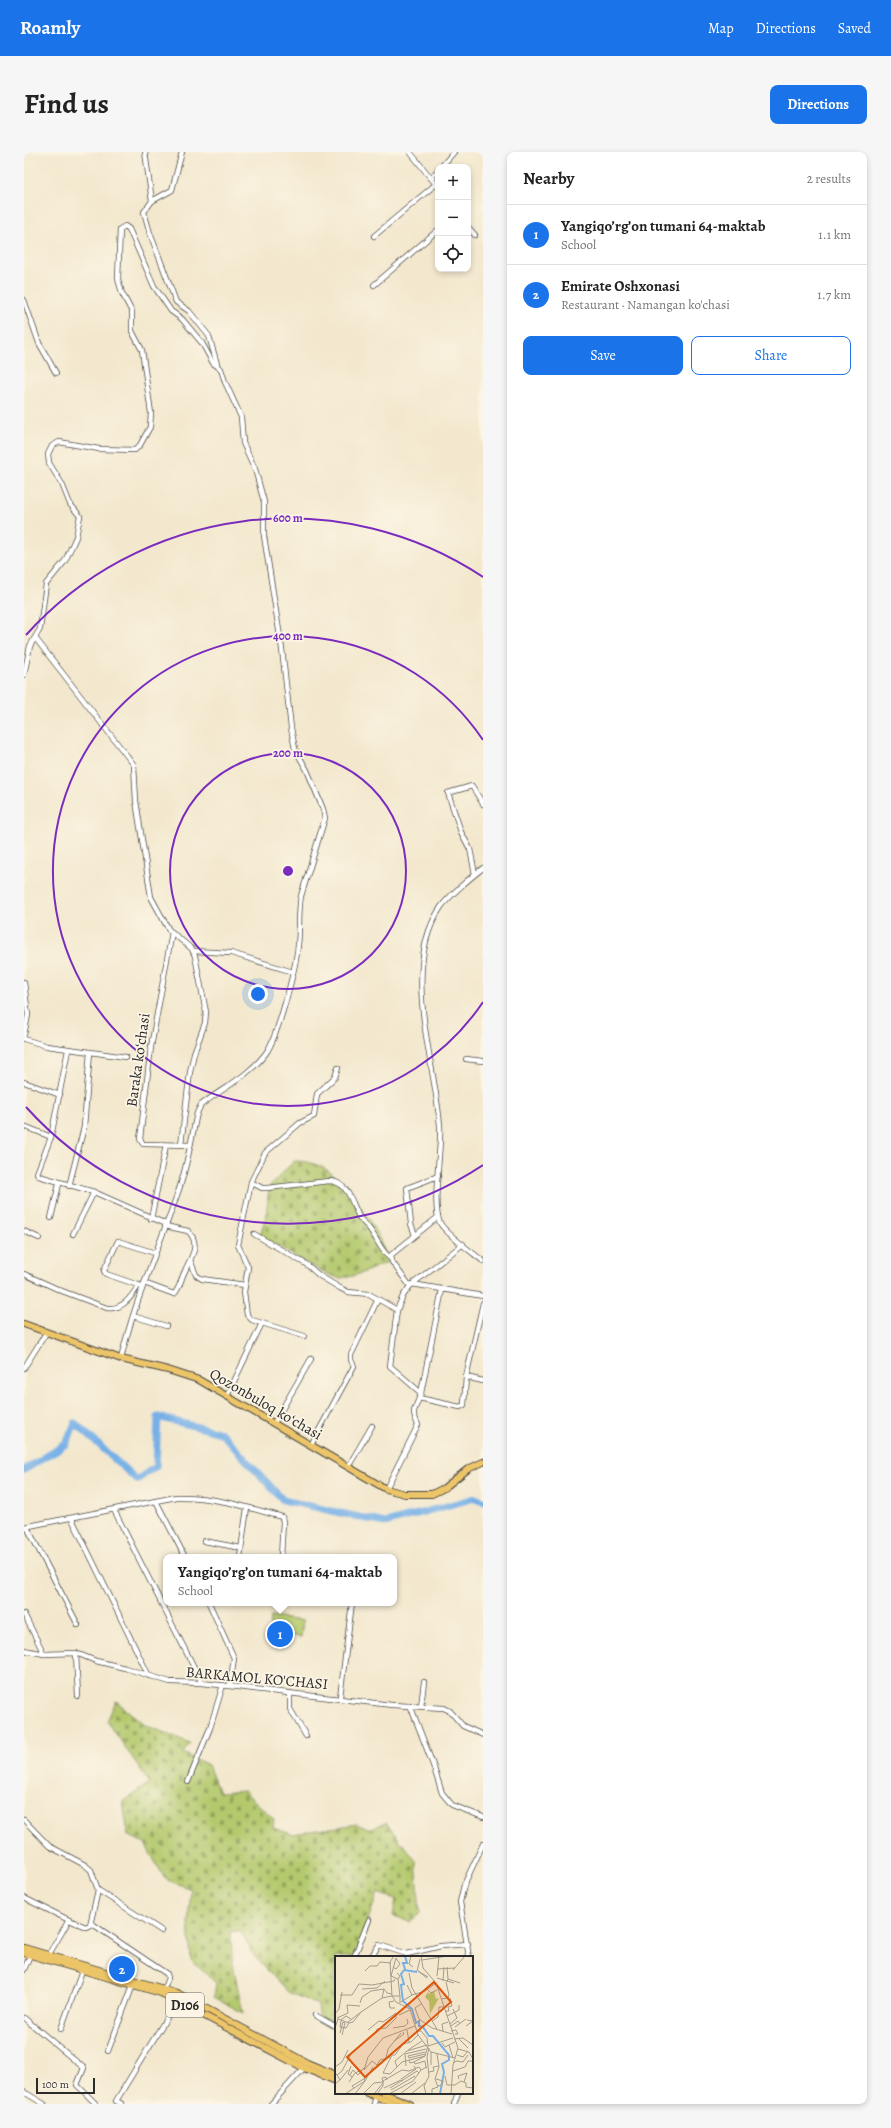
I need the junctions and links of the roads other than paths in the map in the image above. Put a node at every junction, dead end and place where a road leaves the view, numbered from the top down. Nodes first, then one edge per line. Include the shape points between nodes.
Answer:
1 (145, 152) edge
2 (182, 152) edge
3 (410, 152) edge
4 (454, 152) edge
5 (443, 164) edge
6 (435, 173) edge
7 (431, 178) junction
8 (435, 183) edge
9 (435, 187) edge
10 (152, 201) junction
11 (471, 230) edge
12 (435, 233) edge
13 (475, 235) dead end
14 (374, 236) dead end
15 (374, 285) dead end
16 (24, 300) edge
17 (217, 364) junction
18 (56, 372) dead end
19 (36, 639) junction
20 (24, 675) edge
21 (483, 804) edge
22 (483, 868) edge
23 (474, 874) junction
24 (172, 932) junction
25 (193, 951) junction
26 (293, 972) junction
27 (24, 982) edge
28 (24, 1035) edge
29 (24, 1038) edge
30 (68, 1050) junction
31 (90, 1052) junction
32 (126, 1057) dead end
33 (466, 1059) dead end
34 (483, 1062) edge
35 (338, 1068) dead end
36 (24, 1082) edge
37 (60, 1095) junction
38 (24, 1126) edge
39 (51, 1137) junction
40 (182, 1144) junction
41 (166, 1145) junction
42 (190, 1145) junction
43 (438, 1176) junction
44 (251, 1182) junction
45 (59, 1184) junction
46 (69, 1186) junction
47 (94, 1192) junction
48 (438, 1217) junction
49 (52, 1218) dead end
50 (151, 1219) junction
51 (166, 1225) junction
52 (24, 1231) edge
53 (73, 1234) dead end
54 (254, 1234) dead end
55 (414, 1235) junction
56 (39, 1238) dead end
57 (463, 1244) junction
58 (155, 1253) junction
59 (391, 1259) junction
60 (483, 1261) edge
61 (191, 1262) junction
62 (24, 1274) edge
63 (142, 1285) junction
64 (245, 1285) junction
65 (411, 1285) junction
66 (442, 1290) junction
67 (483, 1296) edge
68 (378, 1299) junction
69 (483, 1303) edge
70 (397, 1310) junction
71 (133, 1316) junction
72 (262, 1323) junction
73 (24, 1324) edge
74 (166, 1326) dead end
75 (46, 1333) junction
76 (304, 1336) dead end
77 (121, 1359) junction
78 (311, 1359) dead end
79 (24, 1368) edge
80 (466, 1377) junction
81 (483, 1381) edge
82 (420, 1395) junction
83 (227, 1396) junction
84 (274, 1423) junction
85 (372, 1426) dead end
86 (311, 1445) junction
87 (483, 1462) edge
88 (348, 1467) junction
89 (386, 1489) junction
90 (156, 1501) junction
91 (247, 1508) junction
92 (114, 1510) junction
93 (72, 1519) junction
94 (26, 1527) edge
95 (204, 1541) dead end
96 (241, 1548) junction
97 (183, 1554) edge
98 (240, 1554) edge
99 (281, 1554) edge
100 (163, 1606) edge
101 (163, 1606) edge
102 (210, 1606) edge
103 (352, 1606) edge
104 (24, 1614) edge
105 (78, 1625) dead end
106 (24, 1650) edge
107 (76, 1653) junction
108 (44, 1654) junction
109 (149, 1676) junction
110 (202, 1682) junction
111 (424, 1682) dead end
112 (223, 1685) junction
113 (230, 1685) junction
114 (290, 1693) junction
115 (78, 1696) dead end
116 (340, 1697) junction
117 (410, 1705) junction
118 (421, 1706) junction
119 (483, 1735) edge
120 (306, 1736) dead end
121 (188, 1782) dead end
122 (483, 1817) edge
123 (24, 1820) edge
124 (483, 1844) edge
125 (98, 1890) junction
126 (24, 1898) edge
127 (69, 1920) junction
128 (369, 1920) dead end
129 (91, 1923) junction
130 (162, 1931) dead end
131 (468, 1944) junction
132 (24, 1948) edge
133 (27, 1954) edge
134 (48, 1956) junction
135 (354, 1956) edge
136 (372, 1956) edge
137 (469, 1956) edge
138 (24, 1970) edge
139 (82, 1970) junction
140 (133, 1985) junction
141 (164, 1988) junction
142 (177, 2001) junction
143 (315, 2016) dead end
144 (24, 2018) edge
145 (335, 2026) edge
146 (61, 2029) dead end
147 (108, 2051) dead end
148 (304, 2068) junction
149 (335, 2075) edge
150 (335, 2081) edge
151 (24, 2092) edge
152 (370, 2094) edge
153 (385, 2094) edge
154 (458, 2094) edge
155 (376, 2096) junction
156 (115, 2103) edge
157 (44, 2104) edge
158 (96, 2104) edge
159 (122, 2104) edge
160 (271, 2104) edge
161 (374, 2104) edge
162 (395, 2104) edge
163 (410, 2104) edge
164 (454, 2104) edge

1 - 10 street
2 - 10 street via 172,190
3 - 7 street
4 - 5 street
6 - 7 street
7 - 8 street
9 - 14 street
10 - 17 street via 144,212 176,302 189,311 209,336
11 - 13 street
12 - 15 street
16 - 18 street via 39,343
17 - 19 street via 213,363 202,343 182,319 167,307 154,286 129,228 123,226 120,229 118,279 132,312 132,331 142,350 151,420 140,445 135,450 99,449 59,442 52,446 48,454 49,463 70,504 80,516 76,537 65,561 46,584 40,629
17 - 26 street via 241,417 243,443 263,495 264,536 282,649 291,728 296,749 307,770 325,818 301,896 298,945
19 - 20 street via 30,646
19 - 24 street via 134,765 136,801 149,890 159,914
21 - 23 street via 472,786 448,794 461,832 470,849
22 - 23 street
23 - 43 street via 435,917 424,946 423,996 440,1127
24 - 25 street
24 - 41 street, Baraka koʻchasi via 151,1047 140,1139 142,1144
25 - 26 street via 231,953
25 - 40 street via 206,1023 194,1053 190,1072
26 - 42 street via 266,1053 249,1070 202,1105 197,1113
27 - 28 street via 28,1015
29 - 30 street, Baraka koʻchasi
30 - 31 street, Baraka koʻchasi
30 - 37 street
31 - 32 street, Baraka koʻchasi
31 - 46 street via 84,1127
33 - 34 street
35 - 44 street via 335,1077 318,1094 314,1116 300,1123 265,1153
36 - 37 street
37 - 39 street
38 - 39 street
39 - 45 street via 37,1173 41,1178
40 - 41 street, Baraka koʻchasi
40 - 42 street, Baraka koʻchasi
41 - 50 street
42 - 51 street
43 - 48 street
43 - 55 street via 407,1188
44 - 59 street via 262,1188 338,1182 349,1194 360,1218 382,1251
44 - 64 street via 238,1245 248,1267
45 - 46 street
45 - 49 street
46 - 47 street
47 - 50 street
47 - 53 street
48 - 55 street
48 - 57 street via 445,1230
50 - 51 street
51 - 58 street
51 - 61 street via 191,1234 194,1247
52 - 56 street
54 - 68 street via 306,1264 340,1288 348,1292 368,1294
55 - 59 street via 393,1252
57 - 60 street
57 - 65 street
58 - 63 street
58 - 63 street via 118,1241 104,1268 104,1273
59 - 65 street
61 - 63 street via 174,1294
61 - 64 street via 196,1275 202,1279
62 - 63 street via 113,1309 122,1305
63 - 71 street
64 - 72 street via 247,1316
65 - 66 street
65 - 70 street
66 - 67 street
66 - 82 street
68 - 70 street
68 - 86 street via 351,1355 354,1366
69 - 80 street
70 - 82 street via 390,1366
71 - 74 street
71 - 77 street
72 - 76 street
72 - 83 street
73 - 75 main road, Qozonbuloq koʻchasi
75 - 77 main road, Qozonbuloq koʻchasi
75 - 79 street
77 - 83 main road, Qozonbuloq koʻchasi via 189,1376
78 - 84 street
80 - 81 street
80 - 82 street via 465,1403 462,1406
82 - 89 street via 414,1415 417,1427
83 - 84 main road, Qozonbuloq koʻchasi
84 - 86 main road, Qozonbuloq koʻchasi
85 - 88 street
86 - 88 main road, Qozonbuloq koʻchasi
87 - 89 main road, Qozonbuloq koʻchasi via 468,1468 444,1488 432,1494 405,1494
88 - 89 main road, Qozonbuloq koʻchasi
90 - 91 street via 194,1497 224,1501
90 - 92 street
90 - 97 street
91 - 96 street
91 - 99 street via 282,1518
92 - 93 street
92 - 100 street
93 - 94 street
93 - 109 street
94 - 105 street
95 - 96 street
96 - 98 street
101 - 110 street
102 - 113 street via 234,1658
103 - 116 street
104 - 108 street
106 - 108 street, BARKAMOL KO'CHASI
107 - 108 street, BARKAMOL KO'CHASI
107 - 109 street, BARKAMOL KO'CHASI via 88,1659
107 - 115 street
109 - 110 street, BARKAMOL KO'CHASI via 170,1682
110 - 112 street, BARKAMOL KO'CHASI
111 - 118 street
112 - 113 street, BARKAMOL KO'CHASI
112 - 121 street via 210,1728
113 - 114 street, BARKAMOL KO'CHASI
114 - 116 street, BARKAMOL KO'CHASI
114 - 120 street via 290,1709
116 - 117 street, BARKAMOL KO'CHASI
117 - 118 street, BARKAMOL KO'CHASI
117 - 122 street via 442,1793 452,1805
118 - 119 street, BARKAMOL KO'CHASI via 444,1708 463,1726
123 - 125 street via 49,1846 91,1870
124 - 131 street via 461,1894 460,1902
125 - 129 street
125 - 130 street
126 - 127 street
127 - 129 street via 86,1927
127 - 134 street
128 - 135 street
129 - 141 street via 167,1974
131 - 136 street via 441,1946 407,1954 379,1945
131 - 137 street
132 - 134 main road, D106
133 - 138 street
133 - 139 main road, D106
134 - 141 main road, D106
139 - 140 main road, D106
139 - 146 street
140 - 142 main road, D106
140 - 147 street
141 - 149 main road, D106 via 307,2063
142 - 148 main road, D106
142 - 156 street
143 - 145 street
144 - 158 street via 84,2068 77,2085
148 - 150 main road, D106
148 - 160 street
151 - 157 street
152 - 155 main road
153 - 163 main road
154 - 164 street
155 - 161 street
155 - 162 main road
156 - 159 street

